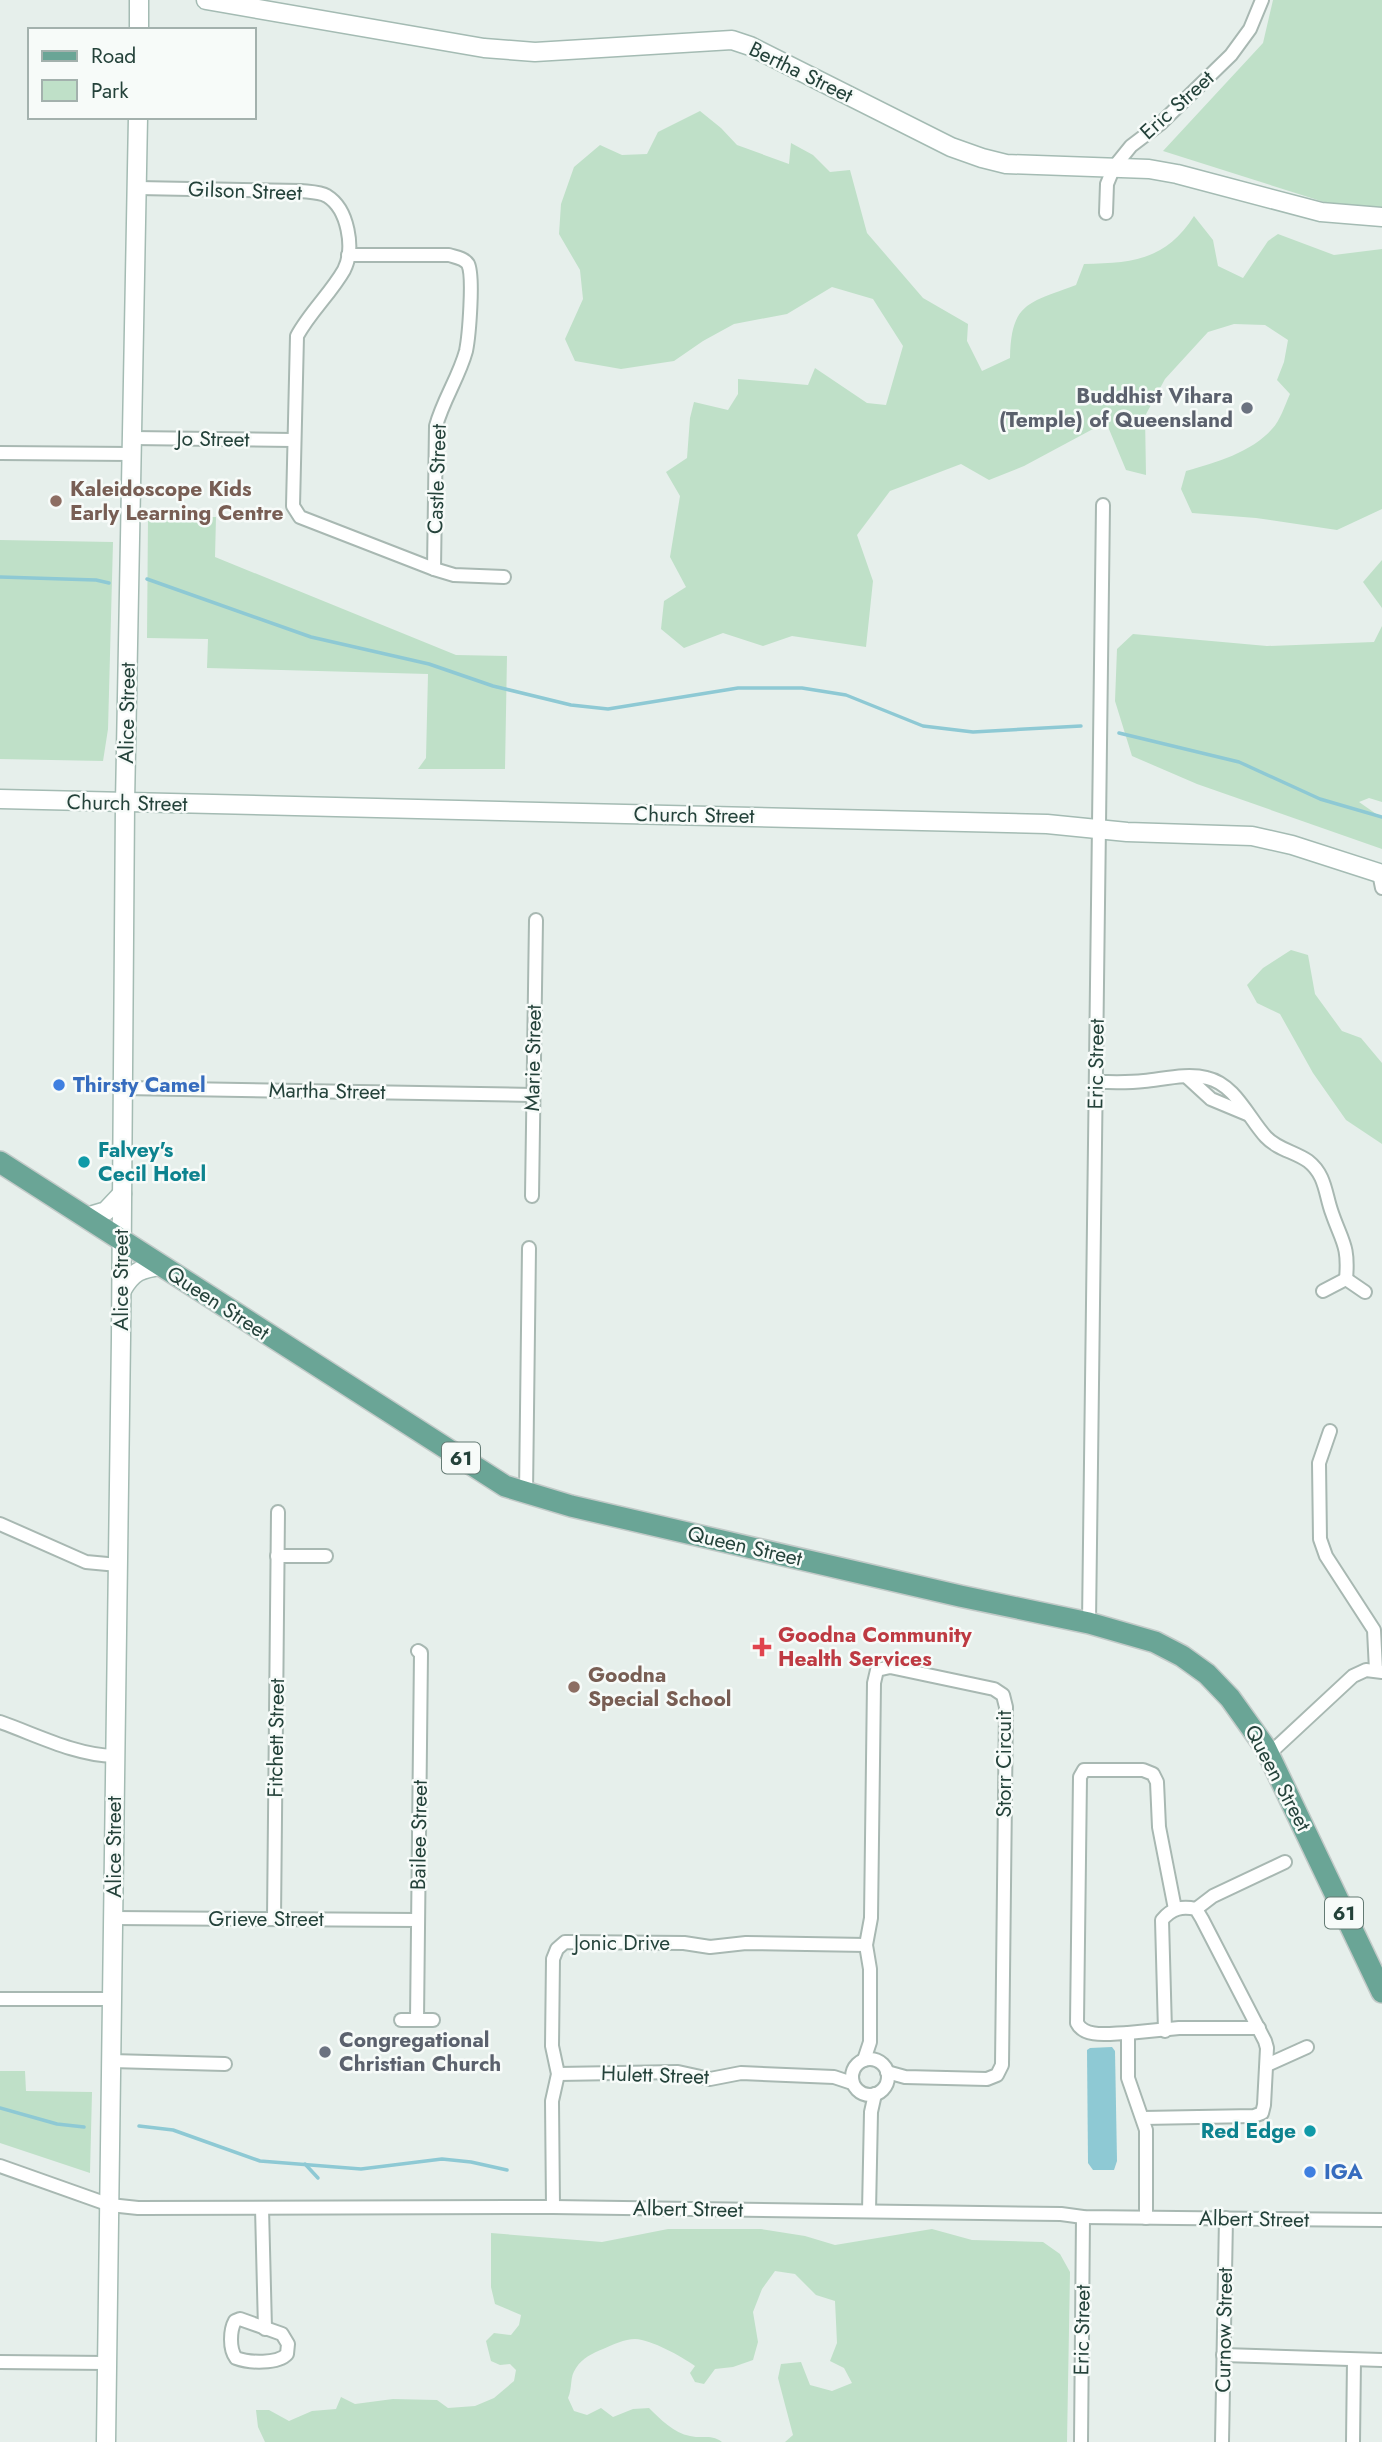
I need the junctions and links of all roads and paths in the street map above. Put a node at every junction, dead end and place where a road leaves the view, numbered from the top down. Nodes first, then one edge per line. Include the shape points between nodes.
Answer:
1 (139, 0) edge
2 (206, 0) edge
3 (1262, 0) edge
4 (139, 28) edge
5 (138, 119) edge
6 (1114, 167) junction
7 (138, 188) junction
8 (1106, 214) dead end
9 (1382, 217) edge
10 (348, 255) junction
11 (293, 440) junction
12 (132, 446) junction
13 (0, 453) edge
14 (1102, 505) dead end
15 (434, 569) junction
16 (504, 577) dead end
17 (0, 799) edge
18 (125, 803) junction
19 (1099, 830) junction
20 (1381, 878) edge
21 (536, 920) dead end
22 (1096, 1082) junction
23 (123, 1088) junction
24 (532, 1095) junction
25 (0, 1162) edge
26 (122, 1194) junction
27 (531, 1196) dead end
28 (86, 1217) junction
29 (121, 1239) junction
30 (529, 1248) dead end
31 (162, 1266) junction
32 (1346, 1279) junction
33 (122, 1290) junction
34 (1323, 1291) dead end
35 (1365, 1292) dead end
36 (1330, 1432) dead end
37 (526, 1493) junction
38 (278, 1512) dead end
39 (0, 1524) edge
40 (277, 1556) junction
41 (326, 1556) dead end
42 (118, 1565) junction
43 (1089, 1623) junction
44 (1379, 1641) edge
45 (418, 1651) dead end
46 (1379, 1671) edge
47 (0, 1722) edge
48 (1269, 1754) junction
49 (114, 1756) junction
50 (1285, 1862) dead end
51 (1175, 1909) junction
52 (1196, 1909) junction
53 (113, 1918) junction
54 (274, 1919) junction
55 (418, 1920) junction
56 (866, 1945) junction
57 (1382, 1992) edge
58 (112, 1998) junction
59 (0, 1999) edge
60 (401, 2020) dead end
61 (417, 2020) junction
62 (433, 2020) dead end
63 (1259, 2028) junction
64 (1165, 2031) junction
65 (1128, 2033) junction
66 (1307, 2048) dead end
67 (870, 2060) junction
68 (111, 2061) junction
69 (225, 2064) dead end
70 (1266, 2066) junction
71 (558, 2074) junction
72 (852, 2077) junction
73 (887, 2077) junction
74 (870, 2094) junction
75 (1143, 2118) junction
76 (0, 2166) edge
77 (110, 2205) junction
78 (553, 2207) junction
79 (262, 2208) junction
80 (869, 2211) junction
81 (1083, 2217) junction
82 (1146, 2218) junction
83 (1226, 2218) junction
84 (1382, 2220) edge
85 (265, 2329) junction
86 (1223, 2355) junction
87 (1354, 2360) junction
88 (1382, 2360) edge
89 (0, 2362) edge
90 (107, 2362) junction
91 (106, 2442) edge
92 (1081, 2442) edge
93 (1222, 2442) edge
94 (1353, 2442) edge

1 - 4 street
2 - 6 street, Bertha Street via 522,51 732,40 982,158 1030,166
3 - 6 street, Eric Street via 1250,29 1231,55
5 - 7 street, Alice Street
6 - 8 street, Eric Street via 1107,184
6 - 9 street, Bertha Street via 1177,174 1321,212
7 - 10 street, Gilson Street via 325,194 341,208
7 - 12 street, Alice Street
10 - 11 street via 344,269 297,336
10 - 15 street, Castle Street via 449,255 468,265 471,293 466,351 436,426
11 - 12 street, Jo Street
11 - 15 street via 293,506 300,517
12 - 13 street, Jo Street
12 - 18 street, Alice Street
14 - 19 street, Eric Street
15 - 16 street via 454,575
17 - 18 street, Church Street
18 - 19 street, Church Street via 999,822
18 - 23 street, Alice Street
19 - 20 street, Church Street via 1252,836 1292,845
19 - 22 street, Eric Street
21 - 24 street, Marie Street
22 - 32 street via 1187,1077 1211,1099 1247,1114 1272,1143 1307,1161 1326,1186 1332,1216 1345,1241
22 - 43 street, Eric Street
23 - 24 street, Martha Street
23 - 26 street, Alice Street
24 - 27 street, Marie Street
25 - 28 main road, Queen Street / 61
26 - 28 street via 106,1210
26 - 29 street, Alice Street
28 - 29 main road, Queen Street / 61
29 - 31 main road, Queen Street / 61
29 - 33 street, Alice Street
30 - 37 street
31 - 33 street via 136,1271
31 - 37 main road, Queen Street / 61 via 488,1476
32 - 34 street
32 - 35 street
33 - 42 street, Alice Street
36 - 44 street via 1320,1463 1322,1549
37 - 43 main road, Queen Street / 61
38 - 40 street, Fitchett Street
39 - 42 street via 86,1562
40 - 41 street
40 - 54 street, Fitchett Street
42 - 49 street, Alice Street
43 - 48 main road, Queen Street / 61 via 1155,1643 1207,1674 1239,1709
44 - 46 street
45 - 55 street, Bailee Street
46 - 48 street via 1353,1676
47 - 49 street via 82,1752
48 - 57 main road, Queen Street / 61
49 - 53 street, Alice Street
50 - 52 street via 1213,1896
51 - 52 street
51 - 64 street via 1162,1920
51 - 65 street via 1153,1774 1084,1770 1080,1777 1077,2023 1087,2033
52 - 63 street
53 - 54 street, Grieve Street
53 - 58 street, Alice Street
54 - 55 street, Grieve Street
55 - 61 street, Bailee Street
56 - 67 street, Storr Circuit
56 - 71 street, Jonic Drive via 746,1943 710,1947 684,1942 565,1942 556,1949 554,1959 552,2046
56 - 73 street, Storr Circuit via 871,1918 877,1670 890,1667 994,1689 1003,1695 1006,1707 1002,2065 997,2075 987,2079
58 - 59 street
58 - 68 street, Alice Street
60 - 61 street
61 - 62 street
63 - 64 street
63 - 70 street via 1267,2048
64 - 65 street
65 - 75 street via 1128,2078
66 - 70 street
67 - 72 street via 859,2062
67 - 73 street via 881,2062
68 - 69 street
68 - 77 street, Alice Street
70 - 75 street via 1262,2113
71 - 72 street, Hulett Street
71 - 78 street, Jonic Drive via 552,2101
72 - 74 street via 859,2092
73 - 74 street via 880,2092
74 - 80 street
75 - 82 street
76 - 77 street, Albert Street
77 - 79 street, Albert Street
77 - 90 street, Alice Street
78 - 79 street, Albert Street
78 - 80 street, Albert Street
79 - 85 street
80 - 81 street, Albert Street
81 - 82 street, Albert Street
81 - 92 street, Eric Street
82 - 83 street, Albert Street
83 - 84 street, Albert Street
83 - 86 street, Curnow Street
85 - 85 street via 282,2334 287,2354 282,2359 236,2358 232,2348 235,2320
86 - 87 street
86 - 93 street, Curnow Street
87 - 88 street
87 - 94 street
89 - 90 street
90 - 91 street, Alice Street

